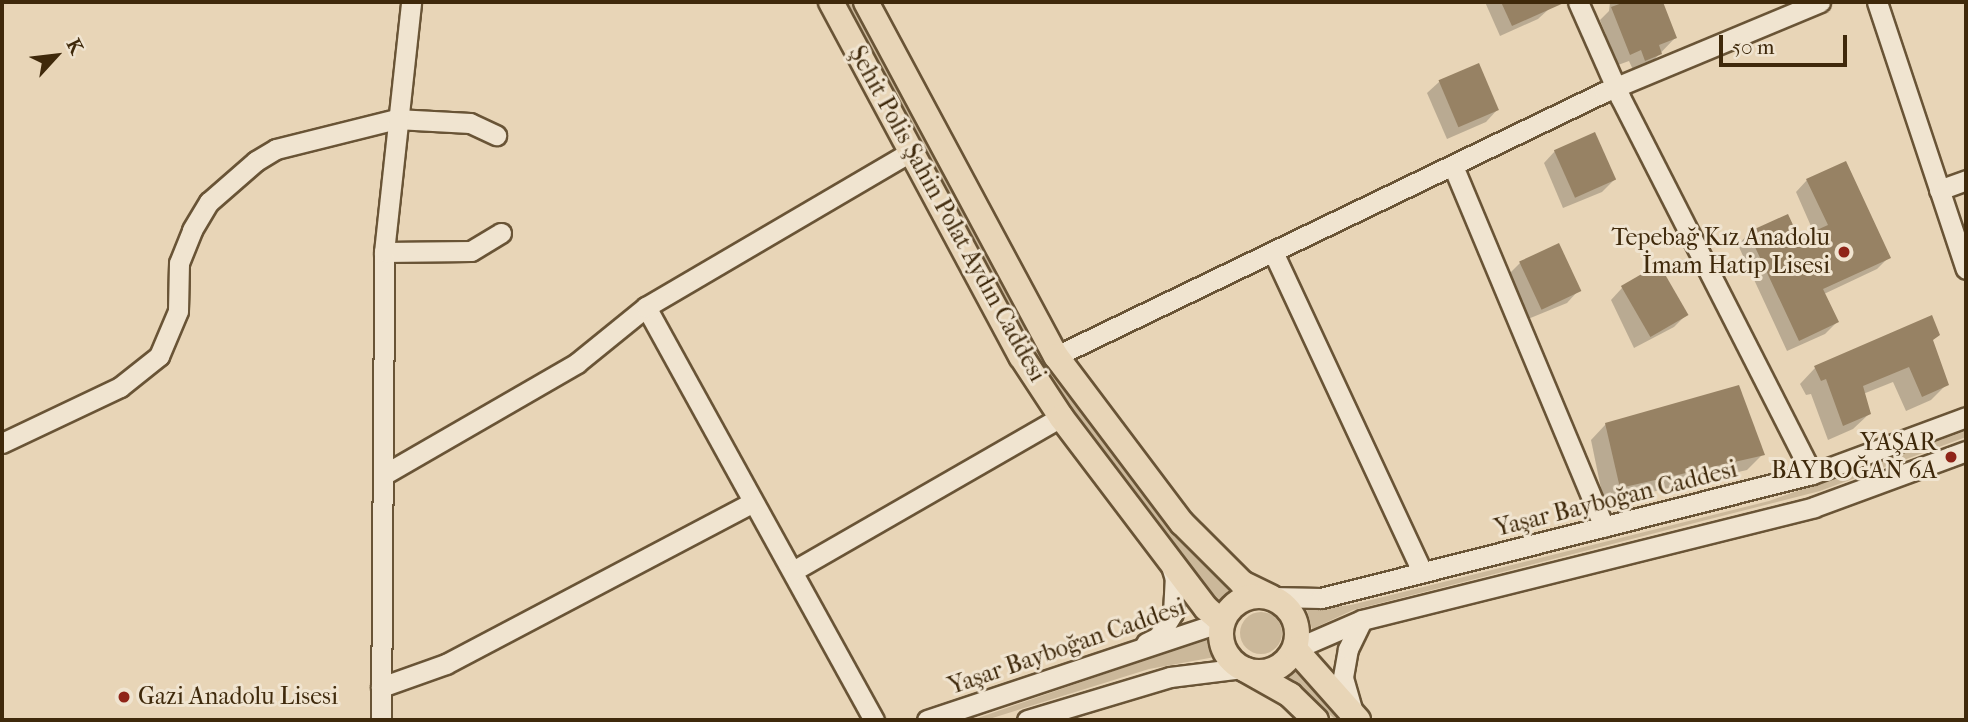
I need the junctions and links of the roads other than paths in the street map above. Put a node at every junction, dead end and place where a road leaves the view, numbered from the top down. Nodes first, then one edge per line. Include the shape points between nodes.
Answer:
1 (411, 2) edge
2 (831, 2) edge
3 (866, 2) edge
4 (1578, 2) edge
5 (1820, 2) edge
6 (1877, 2) edge
7 (1616, 87) junction
8 (396, 119) junction
9 (496, 135) dead end
10 (910, 152) junction
11 (1453, 166) junction
12 (1966, 180) edge
13 (1939, 190) junction
14 (501, 233) dead end
15 (384, 252) junction
16 (1274, 254) junction
17 (1966, 269) edge
18 (646, 307) junction
19 (1056, 356) junction
20 (1061, 417) junction
21 (1966, 417) edge
22 (2, 443) edge
23 (1966, 451) edge
24 (385, 474) junction
25 (1812, 474) junction
26 (753, 502) junction
27 (1604, 527) junction
28 (1168, 555) junction
29 (793, 571) junction
30 (1422, 572) junction
31 (1271, 597) junction
32 (1362, 620) junction
33 (1222, 622) junction
34 (1295, 649) junction
35 (1115, 660) junction
36 (1242, 668) junction
37 (381, 687) junction
38 (1357, 718) edge
39 (381, 720) edge
40 (874, 720) edge
41 (927, 720) edge
42 (1027, 720) edge
43 (1316, 720) edge

1 - 8 street
2 - 10 main road, Şehit Polis Şahin Polat Aydın Caddesi
3 - 19 main road, Şehit Polis Şahin Polat Aydın Caddesi
4 - 7 street
5 - 7 street
6 - 13 street
7 - 11 street
7 - 25 street
8 - 9 street via 470,123
8 - 15 street
8 - 22 street via 276,149 256,160 209,202 192,230 179,263 178,311 159,356 120,387
10 - 18 street
10 - 20 main road, Şehit Polis Şahin Polat Aydın Caddesi via 991,303
11 - 16 street
11 - 27 street
12 - 13 street
13 - 17 street
14 - 15 street via 471,251
15 - 24 street
16 - 19 street
16 - 30 street
18 - 24 street via 577,363
18 - 26 street
19 - 31 main road, Şehit Polis Şahin Polat Aydın Caddesi via 1182,523 1241,583
20 - 28 main road, Şehit Polis Şahin Polat Aydın Caddesi
20 - 29 street
21 - 25 street, Yaşar Bayboğan Caddesi
23 - 32 street via 1814,507
24 - 37 street
25 - 27 street, Yaşar Bayboğan Caddesi
26 - 29 street
26 - 37 street via 446,664
27 - 30 street, Yaşar Bayboğan Caddesi
28 - 33 main road, Şehit Polis Şahin Polat Aydın Caddesi via 1206,608
28 - 35 street via 1175,579 1173,612 1158,637
29 - 40 street
30 - 31 street, Yaşar Bayboğan Caddesi via 1321,598
31 - 33 main road via 1247,597 1236,603
31 - 34 main road via 1296,621
32 - 34 street
32 - 38 street via 1348,649 1343,677
33 - 35 street, Yaşar Bayboğan Caddesi
33 - 36 main road via 1224,649
34 - 36 main road via 1280,666 1268,671
34 - 38 main road
35 - 41 street, Yaşar Bayboğan Caddesi
36 - 42 street via 1170,677
36 - 43 main road via 1290,695
37 - 39 street

